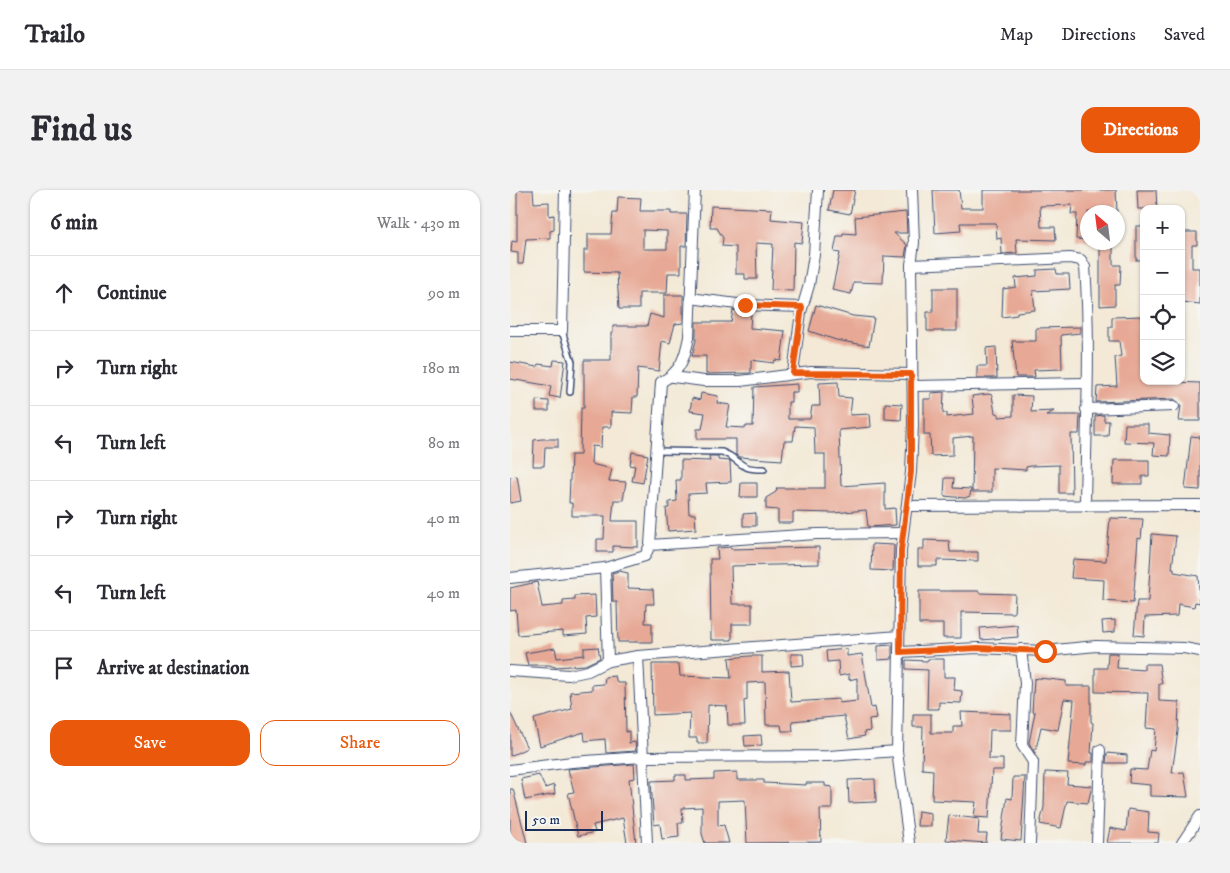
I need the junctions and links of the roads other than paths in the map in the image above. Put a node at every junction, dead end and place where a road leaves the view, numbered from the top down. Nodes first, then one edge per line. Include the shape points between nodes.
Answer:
1 (565, 190) edge
2 (695, 190) edge
3 (818, 190) edge
4 (912, 190) edge
5 (911, 265) junction
6 (690, 298) junction
7 (802, 307) junction
8 (510, 331) edge
9 (562, 331) junction
10 (793, 373) junction
11 (911, 374) junction
12 (673, 377) junction
13 (1086, 383) junction
14 (913, 386) junction
15 (570, 392) dead end
16 (1174, 406) dead end
17 (1086, 409) junction
18 (655, 451) junction
19 (764, 469) dead end
20 (1200, 505) edge
21 (908, 506) junction
22 (1085, 506) junction
23 (902, 533) junction
24 (650, 545) junction
25 (605, 568) junction
26 (510, 578) edge
27 (899, 636) junction
28 (1021, 649) junction
29 (1200, 651) edge
30 (900, 652) junction
31 (638, 656) junction
32 (608, 661) junction
33 (510, 671) edge
34 (1100, 750) dead end
35 (897, 751) junction
36 (642, 757) junction
37 (510, 770) edge
38 (1200, 816) edge
39 (647, 843) edge
40 (909, 843) edge
41 (1030, 843) edge
42 (1096, 843) edge
43 (1182, 843) edge

1 - 9 street
2 - 6 street
3 - 7 street via 814,255
4 - 5 street via 914,243
5 - 11 street
5 - 13 street via 1081,260 1085,267 1089,322
6 - 7 street via 745,305
6 - 12 street via 689,336 684,360
7 - 10 street
8 - 9 street
9 - 15 lane via 572,362
10 - 11 street
10 - 12 street via 740,381
11 - 14 street
12 - 18 street via 661,382
13 - 14 street
13 - 17 street
14 - 21 street
16 - 17 street
17 - 22 street
18 - 19 lane via 722,452 741,467
18 - 24 street
20 - 22 street
21 - 22 street
21 - 23 street
23 - 24 street via 817,534
23 - 27 street
24 - 25 street via 645,556
25 - 26 street
25 - 32 street
27 - 30 street
27 - 31 street
28 - 29 street via 1045,651 1096,646
28 - 30 street
28 - 41 street via 1024,683 1022,745 1032,762
30 - 35 street
31 - 32 street
31 - 36 street
32 - 33 street via 588,672 569,675
34 - 42 street
35 - 36 street via 829,756
35 - 40 street
36 - 37 street
36 - 39 street
38 - 43 street

